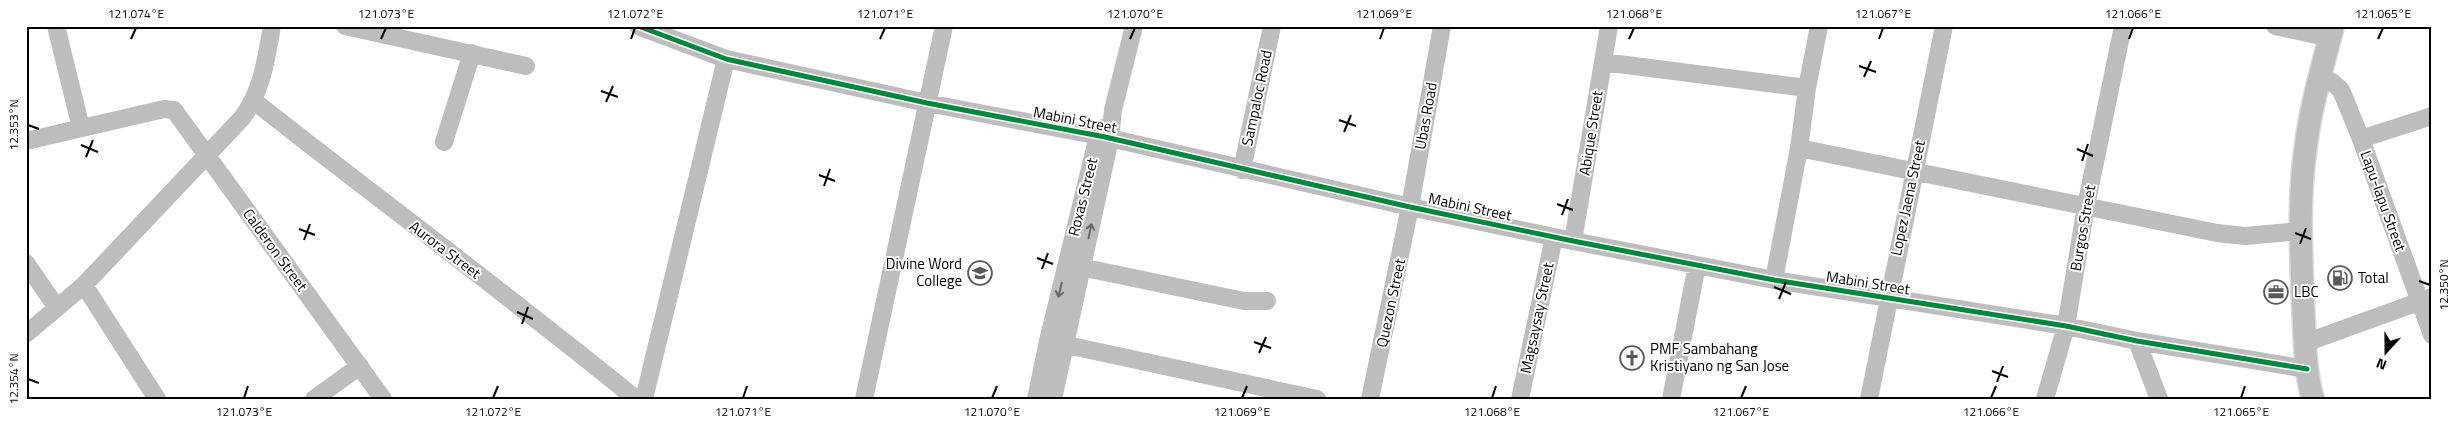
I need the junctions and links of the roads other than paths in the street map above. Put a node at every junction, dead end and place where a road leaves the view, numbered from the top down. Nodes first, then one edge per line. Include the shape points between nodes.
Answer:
1 (56, 26) edge
2 (272, 26) edge
3 (345, 26) edge
4 (638, 26) edge
5 (944, 26) edge
6 (1134, 26) edge
7 (1272, 26) edge
8 (1442, 26) edge
9 (1609, 26) edge
10 (1819, 26) edge
11 (1944, 26) edge
12 (2123, 26) edge
13 (2274, 26) edge
14 (2332, 32) edge
15 (472, 53) junction
16 (726, 59) junction
17 (1603, 62) junction
18 (526, 66) dead end
19 (2320, 78) junction
20 (1807, 88) junction
21 (254, 101) junction
22 (927, 104) junction
23 (2432, 116) edge
24 (81, 128) junction
25 (1104, 138) junction
26 (2361, 139) junction
27 (26, 141) edge
28 (444, 142) dead end
29 (1799, 148) junction
30 (207, 157) junction
31 (1242, 170) junction
32 (1913, 172) junction
33 (2086, 206) junction
34 (1410, 207) junction
35 (2300, 231) junction
36 (1554, 237) junction
37 (1573, 241) junction
38 (26, 263) edge
39 (1697, 265) junction
40 (1074, 266) junction
41 (1774, 280) junction
42 (84, 286) junction
43 (1887, 299) junction
44 (2426, 300) edge
45 (1267, 301) dead end
46 (57, 308) junction
47 (2066, 326) junction
48 (26, 334) edge
49 (2432, 335) edge
50 (1048, 340) junction
51 (2137, 341) junction
52 (2305, 343) junction
53 (1065, 344) junction
54 (360, 366) junction
55 (2309, 389) edge
56 (1042, 398) edge
57 (157, 399) edge
58 (314, 399) edge
59 (383, 399) edge
60 (636, 399) edge
61 (644, 399) edge
62 (864, 399) edge
63 (1318, 399) edge
64 (1370, 399) edge
65 (1520, 399) edge
66 (1671, 399) edge
67 (1869, 399) edge
68 (2045, 399) edge
69 (2159, 399) edge

1 - 24 street
2 - 21 street via 263,76
3 - 15 street
4 - 16 street, Mabini Street
5 - 22 street
6 - 25 street, Roxas Street
7 - 31 street, Sampaloc Road
8 - 34 street, Ubas Road
9 - 17 street, Abique Street
10 - 20 street
11 - 32 street, Lopez Jaena Street
12 - 33 street, Burgos Street
13 - 14 street
14 - 19 main road
15 - 18 street
15 - 28 street
16 - 22 street, Mabini Street
16 - 61 street
17 - 20 street
17 - 37 street, Abique Street
19 - 26 street, Lapu-lapu Street via 2341,90
19 - 35 main road via 2306,143
20 - 29 street
21 - 30 street
21 - 60 street, Aurora Street
22 - 25 street, Mabini Street
22 - 62 street
23 - 26 street
24 - 27 street
24 - 30 street, Calderon Street via 164,109 174,110
25 - 31 street, Mabini Street
25 - 40 street, Roxas Street
26 - 44 street, Lapu-lapu Street
29 - 32 street
29 - 41 street
30 - 42 street
30 - 54 street, Calderon Street
31 - 34 street, Mabini Street
32 - 33 street
32 - 43 street, Lopez Jaena Street
33 - 35 street via 2226,234 2245,236
33 - 47 street, Burgos Street
34 - 36 street, Mabini Street
34 - 64 street, Quezon Street
35 - 52 main road
36 - 37 street, Mabini Street
36 - 65 street, Magsaysay Street
37 - 39 street, Mabini Street
38 - 46 street
39 - 41 street, Mabini Street
39 - 66 street
40 - 45 street via 1244,301
40 -> 50 street, Roxas Street
40 - 53 street, Roxas Street
41 - 43 street, Mabini Street
42 - 46 street
42 - 57 street
43 - 47 street, Mabini Street
43 - 67 street, Lopez Jaena Street
44 - 49 street, Lapu-lapu Street
44 - 52 street
46 - 48 street
47 - 51 street, Mabini Street
47 - 68 street, Burgos Street
50 - 53 street
50 - 56 street, Roxas Street
51 - 55 street, Mabini Street
51 - 69 street
52 - 55 main road
53 - 56 street, Roxas Street
53 - 63 street
54 - 58 street
54 - 59 street, Calderon Street

